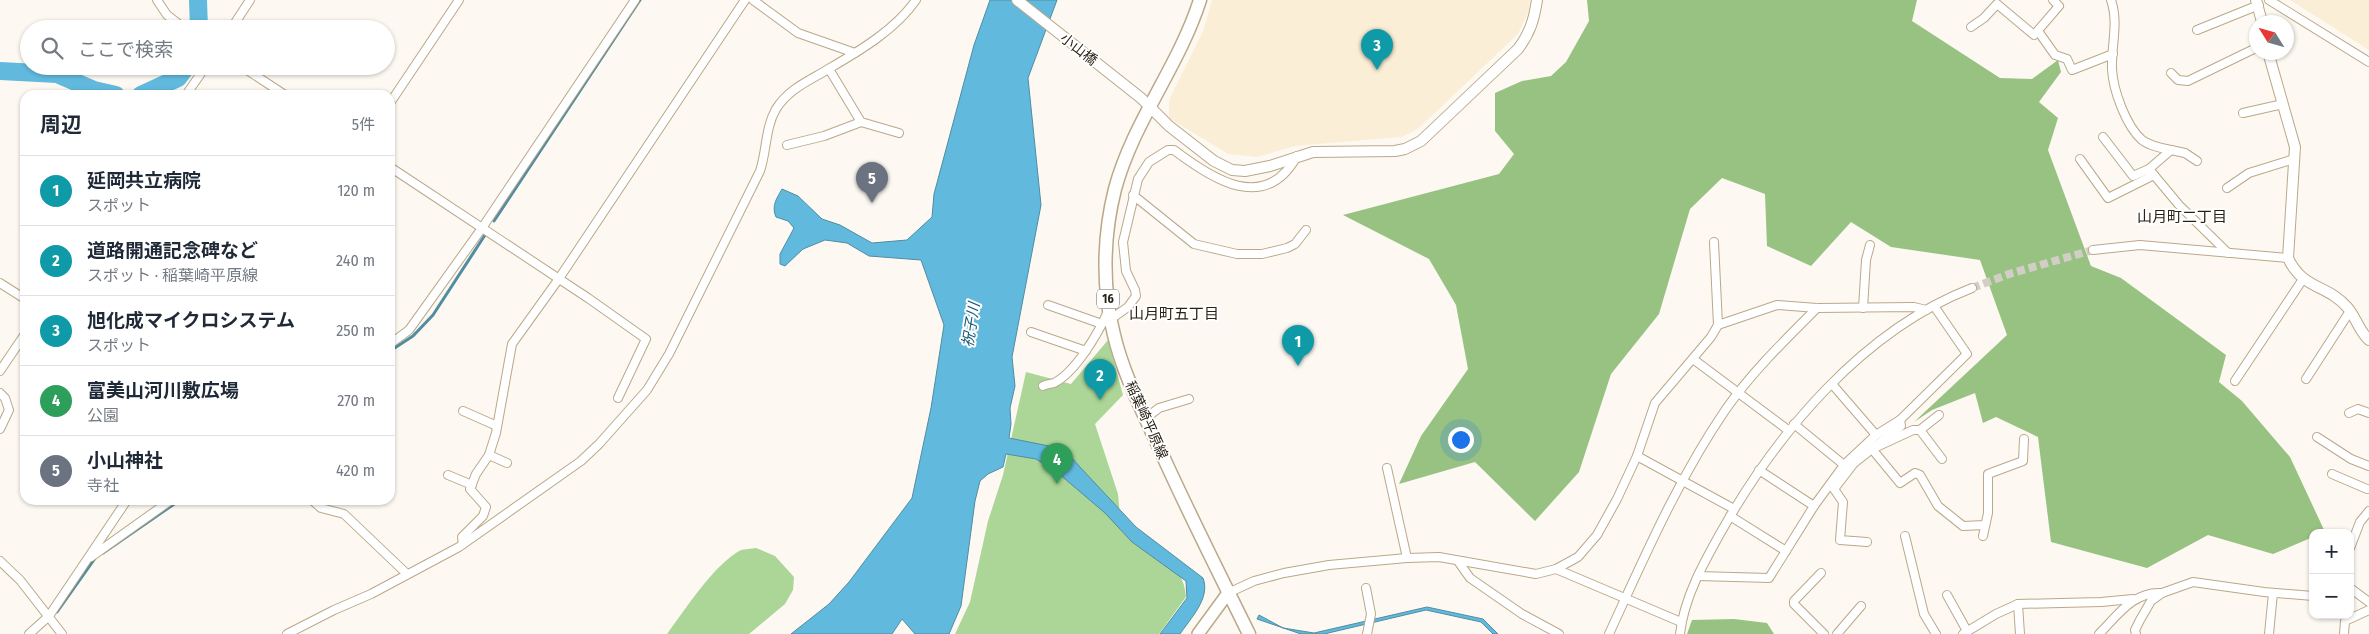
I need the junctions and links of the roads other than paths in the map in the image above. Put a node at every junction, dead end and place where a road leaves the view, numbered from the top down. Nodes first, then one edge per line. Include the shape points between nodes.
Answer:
1 (158, 0) edge
2 (250, 0) edge
3 (459, 0) edge
4 (635, 0) edge
5 (746, 0) edge
6 (753, 0) edge
7 (916, 0) edge
8 (1017, 0) edge
9 (1200, 0) edge
10 (1537, 0) edge
11 (2053, 0) edge
12 (2111, 0) edge
13 (2269, 0) edge
14 (2257, 3) edge
15 (173, 20) edge
16 (237, 20) edge
17 (1971, 27) dead end
18 (2196, 30) dead end
19 (2038, 31) junction
20 (2249, 51) edge
21 (855, 53) junction
22 (2114, 54) junction
23 (2270, 60) edge
24 (2369, 62) edge
25 (829, 69) junction
26 (2172, 73) dead end
27 (200, 75) edge
28 (255, 75) edge
29 (189, 90) edge
30 (277, 90) edge
31 (395, 96) edge
32 (1146, 103) junction
33 (2283, 104) junction
34 (2243, 113) dead end
35 (861, 122) junction
36 (899, 133) dead end
37 (2103, 137) dead end
38 (787, 145) dead end
39 (2171, 150) junction
40 (1297, 156) junction
41 (2080, 159) dead end
42 (2294, 159) junction
43 (1214, 161) junction
44 (2197, 161) dead end
45 (395, 170) edge
46 (2151, 172) junction
47 (1206, 174) junction
48 (2227, 188) dead end
49 (1133, 196) junction
50 (482, 228) junction
51 (1306, 230) dead end
52 (1714, 242) dead end
53 (1870, 245) dead end
54 (2093, 250) tunnel mouth
55 (2228, 253) junction
56 (2288, 258) junction
57 (2303, 279) junction
58 (558, 280) junction
59 (0, 283) edge
60 (1972, 288) tunnel mouth
61 (20, 297) edge
62 (1048, 305) dead end
63 (1817, 308) junction
64 (1863, 308) junction
65 (1930, 308) junction
66 (2350, 311) junction
67 (1107, 317) junction
68 (1718, 325) junction
69 (1031, 332) dead end
70 (395, 340) edge
71 (2369, 340) edge
72 (20, 341) edge
73 (1086, 351) junction
74 (1693, 359) junction
75 (0, 371) edge
76 (2306, 378) dead end
77 (2235, 381) dead end
78 (1832, 384) junction
79 (1043, 386) dead end
80 (0, 393) edge
81 (1738, 393) junction
82 (618, 398) dead end
83 (1189, 399) dead end
84 (463, 411) dead end
85 (2349, 413) dead end
86 (2369, 413) edge
87 (1939, 415) dead end
88 (1146, 418) junction
89 (1900, 420) junction
90 (497, 426) junction
91 (1791, 427) junction
92 (0, 429) edge
93 (1920, 430) junction
94 (1876, 435) junction
95 (2317, 437) dead end
96 (2024, 439) dead end
97 (1872, 449) junction
98 (489, 455) junction
99 (1637, 456) junction
100 (1942, 459) dead end
101 (507, 463) dead end
102 (1844, 465) junction
103 (2369, 466) edge
104 (1387, 468) dead end
105 (1759, 470) junction
106 (2332, 474) dead end
107 (448, 475) dead end
108 (1682, 481) junction
109 (472, 485) junction
110 (2368, 487) edge
111 (124, 505) edge
112 (164, 505) edge
113 (318, 505) edge
114 (1814, 506) junction
115 (2369, 511) edge
116 (1732, 512) junction
117 (1986, 525) junction
118 (1905, 536) dead end
119 (1983, 536) dead end
120 (2354, 538) edge
121 (1867, 542) dead end
122 (463, 544) junction
123 (1786, 551) junction
124 (1406, 558) junction
125 (87, 560) junction
126 (1458, 561) junction
127 (1, 563) edge
128 (1556, 569) junction
129 (1821, 573) dead end
130 (407, 574) junction
131 (1698, 576) junction
132 (1366, 588) dead end
133 (2354, 591) edge
134 (1228, 592) junction
135 (2162, 593) junction
136 (2273, 593) junction
137 (1947, 595) dead end
138 (2309, 596) edge
139 (1625, 598) junction
140 (2133, 599) junction
141 (2369, 602) edge
142 (2018, 604) junction
143 (1861, 606) dead end
144 (2369, 610) edge
145 (49, 616) junction
146 (1681, 622) junction
147 (1369, 626) edge
148 (1965, 633) edge
149 (29, 634) edge
150 (62, 634) edge
151 (287, 634) edge
152 (1198, 634) edge
153 (1249, 634) edge
154 (1559, 634) edge
155 (1608, 634) edge
156 (1680, 634) edge
157 (1824, 634) edge
158 (1837, 634) edge
159 (1936, 634) edge
160 (2020, 634) edge
161 (2099, 634) edge
162 (2136, 634) edge
163 (2268, 634) edge
164 (2344, 634) edge

1 - 15 street
2 - 16 street
3 - 31 street
4 - 50 street
5 - 58 street
6 - 21 street via 798,33
7 - 21 street via 905,16
8 - 32 street, 小山橋
9 - 32 main road, 稲葉崎平原線 / 16 via 1192,24
10 - 40 street, 小山橋 via 1529,34 1518,49 1421,141 1395,151 1313,152
11 - 19 street via 2059,6
12 - 22 street
13 - 24 street
14 - 18 street
17 - 19 street via 1997,4 2032,34
19 - 22 street via 2055,55 2067,59 2072,70
20 - 26 street via 2188,81 2178,80
21 - 25 street
22 - 39 street via 2112,70 2119,103 2133,129 2152,146
23 - 33 street
25 - 35 street
25 - 122 street via 796,87 777,108 766,132 760,171 669,354 647,390 612,431 581,460
27 - 29 street
28 - 30 street
32 - 43 street, 小山橋
32 - 67 main road, 稲葉崎平原線 / 16 via 1116,189 1105,264
33 - 34 street
33 - 42 street via 2295,147
35 - 36 street
35 - 38 street
37 - 46 street via 2134,176
39 - 44 street via 2185,153
39 - 46 street
40 - 43 street, 小山橋 via 1245,171 1232,170
40 - 47 street via 1290,169 1279,178 1257,188 1230,184
41 - 46 street via 2108,198
42 - 48 street via 2249,173
42 - 56 street
43 - 47 street
45 - 50 street
46 - 55 street via 2178,205
47 - 49 street via 1174,150 1168,150 1150,162 1138,179
49 - 51 street via 1194,244 1237,254 1262,254 1287,248 1295,244
49 - 67 street via 1123,242 1126,271 1136,296 1128,307
50 - 58 street
50 - 70 street via 409,330
52 - 68 street
53 - 64 street
54 - 55 street via 2140,245
55 - 56 street
56 - 57 street
57 - 66 street via 2329,293
57 - 77 street
58 - 82 street via 646,339
58 - 90 street via 512,344
59 - 61 street
60 - 65 street
62 - 67 street
63 - 64 street
63 - 68 street via 1777,305
63 - 81 street via 1774,350
64 - 65 street
65 - 78 street via 1852,364
65 - 89 street via 1967,354
66 - 71 street
66 - 76 street
67 - 73 street
67 - 88 main road, 稲葉崎平原線 / 16 via 1130,384
68 - 74 street
69 - 73 street
72 - 75 street
73 - 79 street via 1053,383
74 - 81 street
74 - 99 street via 1655,403
78 - 91 street
78 - 94 street
80 - 92 street via 9,410
81 - 91 street
81 - 108 street
83 - 88 street via 1159,408
84 - 90 street
85 - 86 street via 2358,409
87 - 93 street
88 - 134 main road, 稲葉崎平原線 / 16
89 - 94 street
89 - 97 street via 1902,426
90 - 98 street
91 - 102 street
91 - 105 street
93 - 97 street via 1913,430
93 - 100 street
94 - 102 street
95 - 103 street via 2351,459
96 - 117 street via 2023,461 1988,474
97 - 117 street via 1900,483 1915,473 1920,475 1938,506 1962,526
97 - 121 street via 1854,463 1834,489 1844,502 1840,540
98 - 101 street
98 - 109 street
99 - 108 street
99 - 128 street via 1597,535 1578,557
102 - 114 street
104 - 124 street
105 - 114 street
105 - 116 street
106 - 110 street
107 - 109 street
108 - 116 street
108 - 139 street
109 - 122 street via 470,489 486,507 483,516 462,537
111 - 125 street
112 - 125 street
113 - 130 street via 344,514
114 - 123 street
115 - 120 street
116 - 123 street
116 - 131 street
117 - 119 street
118 - 159 street via 1924,614
122 - 130 street
123 - 131 street via 1769,578
124 - 126 street via 1439,557
124 - 134 street via 1284,573
125 - 145 street
126 - 128 street via 1536,574
126 - 154 street via 1470,578 1522,614
127 - 145 street via 20,580
128 - 139 street
129 - 157 street via 1794,604
130 - 151 street
131 - 146 street
132 - 147 street
133 - 141 street
134 - 152 main road
134 - 153 main road, 稲葉崎平原線 / 16
135 - 136 street via 2193,582
135 - 140 street
135 - 162 street via 2144,612
136 - 138 street
136 - 163 street
137 - 148 street
139 - 146 street
139 - 155 street
140 - 142 street
140 - 161 street
142 - 148 street
142 - 160 street
143 - 158 street
144 - 164 street via 2345,621
145 - 149 street
145 - 150 street
146 - 156 street

